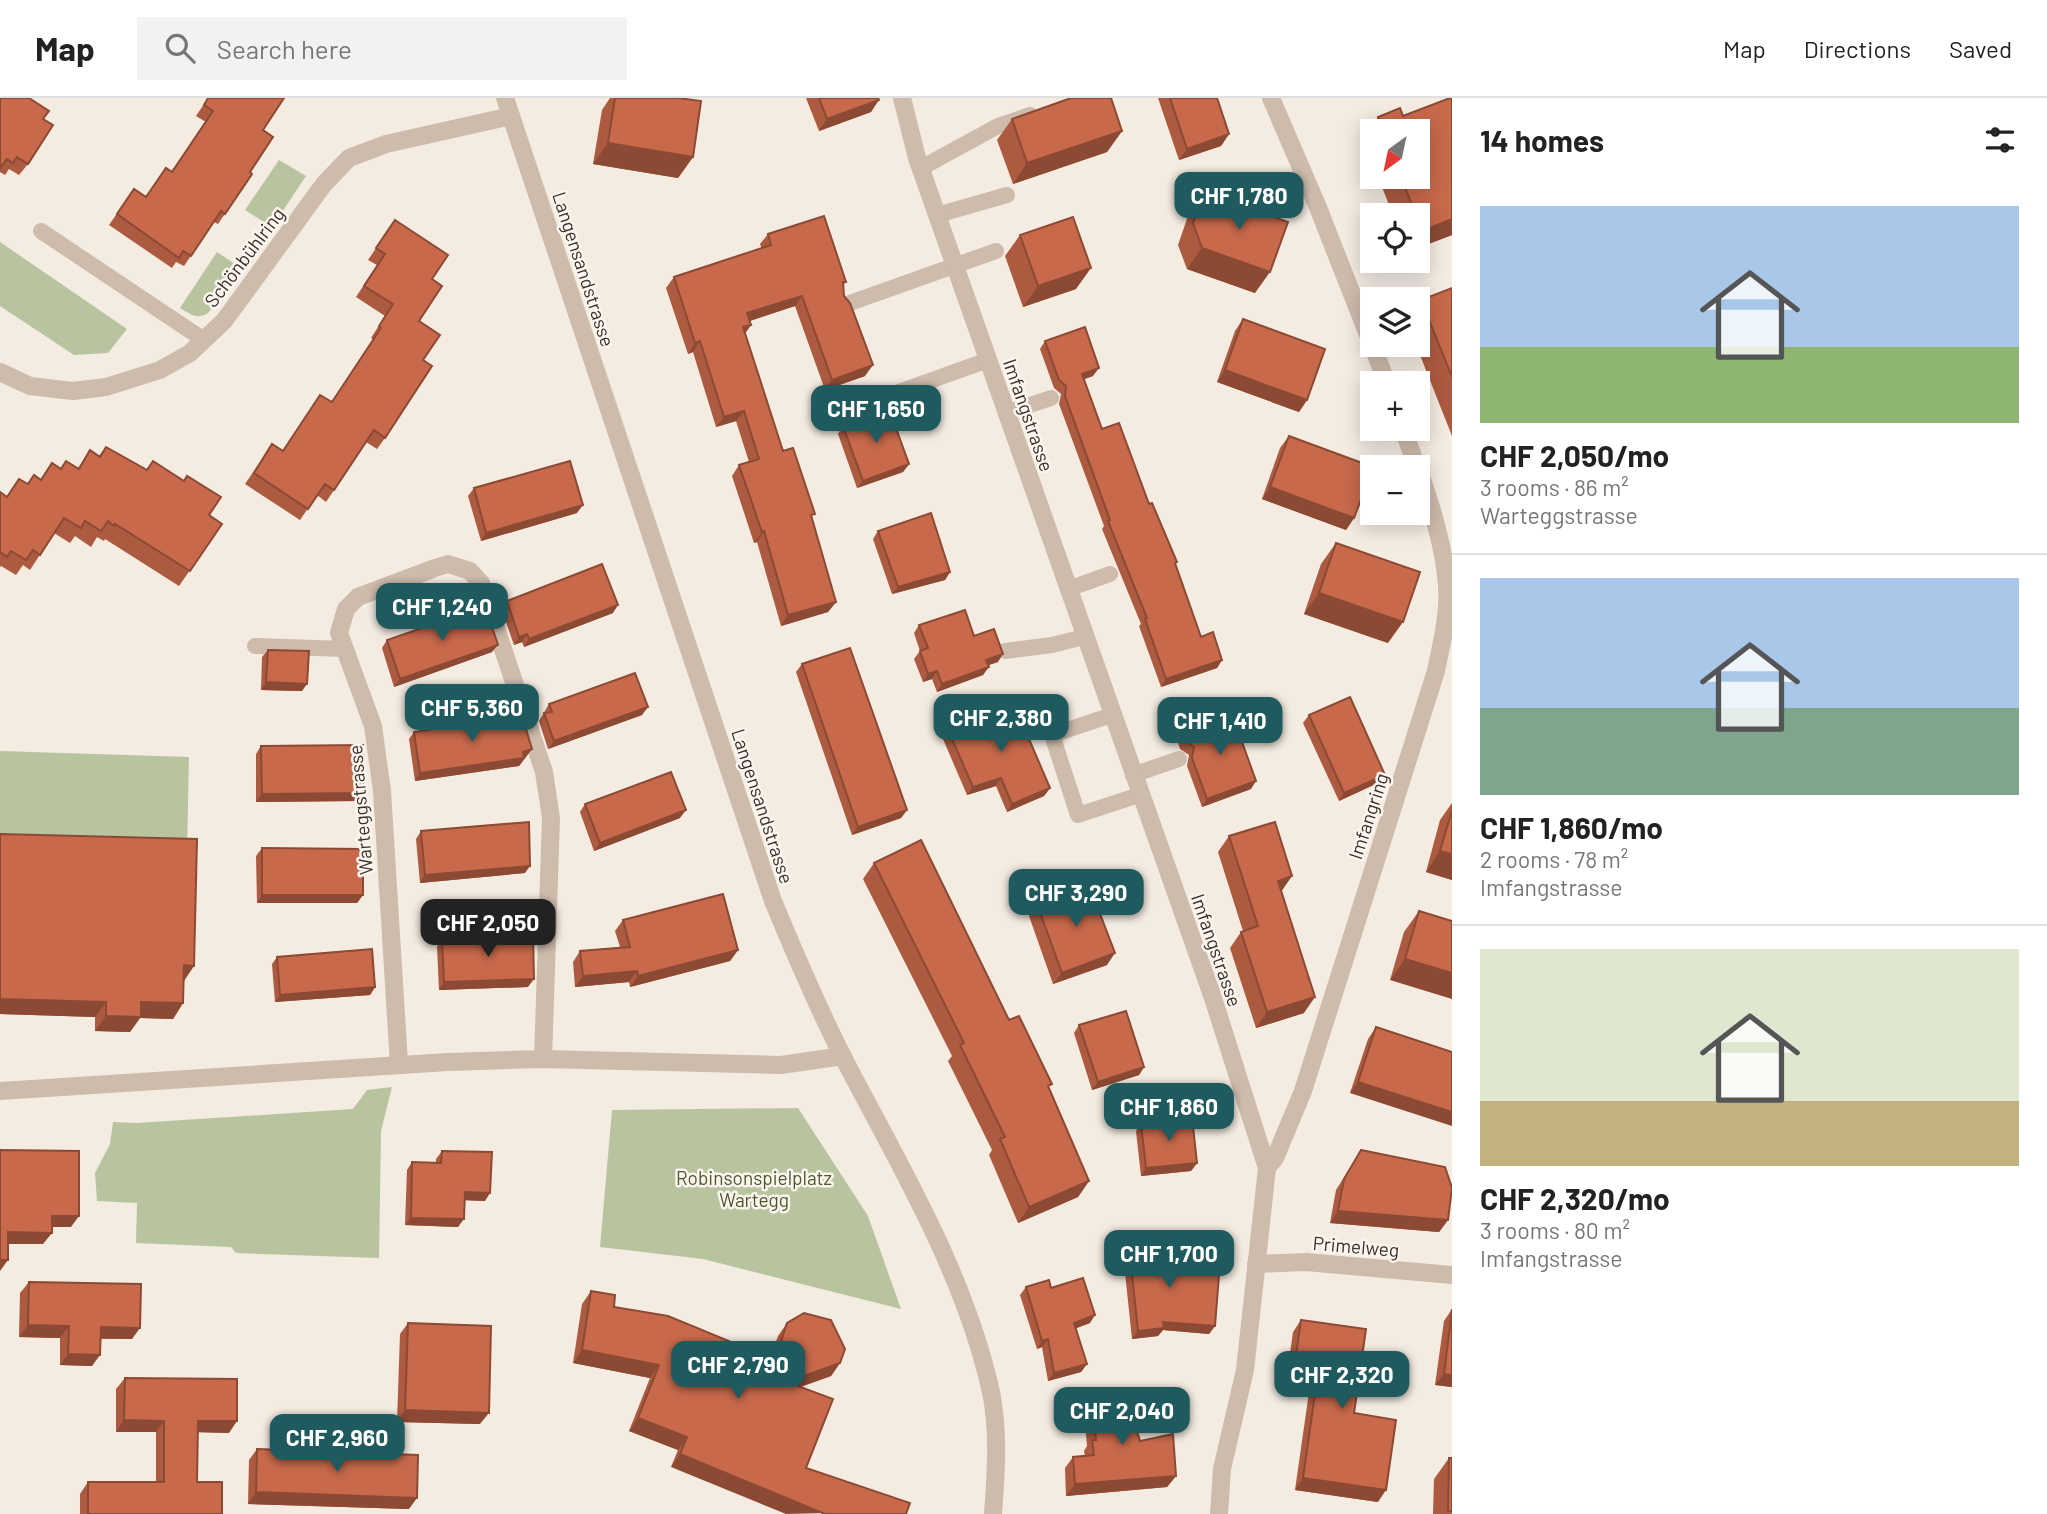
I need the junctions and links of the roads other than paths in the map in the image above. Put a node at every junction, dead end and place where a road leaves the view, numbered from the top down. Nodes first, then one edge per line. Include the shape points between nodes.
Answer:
1 (505, 98) edge
2 (902, 98) edge
3 (1271, 98) edge
4 (1039, 112) edge
5 (511, 116) junction
6 (921, 168) junction
7 (1007, 195) dead end
8 (937, 215) junction
9 (41, 232) dead end
10 (996, 251) dead end
11 (955, 266) junction
12 (847, 304) edge
13 (204, 340) junction
14 (988, 360) junction
15 (1382, 371) edge
16 (0, 372) edge
17 (1051, 398) dead end
18 (843, 412) dead end
19 (1006, 413) junction
20 (1430, 504) edge
21 (1436, 521) junction
22 (1452, 541) edge
23 (1110, 573) dead end
24 (1068, 589) junction
25 (1084, 637) junction
26 (255, 646) dead end
27 (345, 649) junction
28 (1005, 651) edge
29 (1112, 715) junction
30 (1179, 759) dead end
31 (1133, 775) junction
32 (1139, 795) junction
33 (843, 1056) junction
34 (543, 1059) junction
35 (399, 1064) junction
36 (0, 1091) edge
37 (1266, 1168) junction
38 (1256, 1264) junction
39 (1452, 1275) edge
40 (993, 1514) edge
41 (1219, 1514) edge

1 - 5 street, Langensandstrasse
2 - 6 street, Imfangstrasse
3 - 15 street
4 - 6 lane via 998,126
5 - 13 street, Schönbühlring via 386,144 349,158 324,184 224,321
5 - 33 street, Langensandstrasse via 773,901
6 - 8 street, Imfangstrasse
7 - 8 lane
8 - 11 street, Imfangstrasse
9 - 13 lane
10 - 11 lane
11 - 12 lane
11 - 14 street, Imfangstrasse
13 - 16 street, Schönbühlring via 190,354 160,370 106,387 73,391 30,386
14 - 18 lane
14 - 19 street, Imfangstrasse
17 - 19 lane
19 - 24 street, Imfangstrasse
20 - 21 street, Imfangring
21 - 22 street
21 - 37 street, Imfangring via 1447,606 1436,671 1303,1091 1275,1158
23 - 24 lane
24 - 25 street, Imfangstrasse
25 - 28 lane
25 - 29 street, Imfangstrasse
26 - 27 lane
27 - 34 street, Warteggstrasse via 339,634 341,621 358,597 448,564 470,571 481,583 544,772 551,818
27 - 35 street, Warteggstrasse via 373,726 382,791
29 - 31 street, Imfangstrasse
29 - 32 lane via 1052,734 1079,814
30 - 31 lane
31 - 32 street, Imfangstrasse
32 - 37 street, Imfangstrasse via 1213,998
33 - 34 street via 781,1065
33 - 40 street, Langensandstrasse via 932,1226 971,1321 991,1394 996,1448
34 - 35 street
35 - 36 street
37 - 38 street, Imfangstrasse
38 - 39 street, Primelweg via 1306,1262
38 - 41 street, Imfangstrasse via 1245,1370 1222,1469

